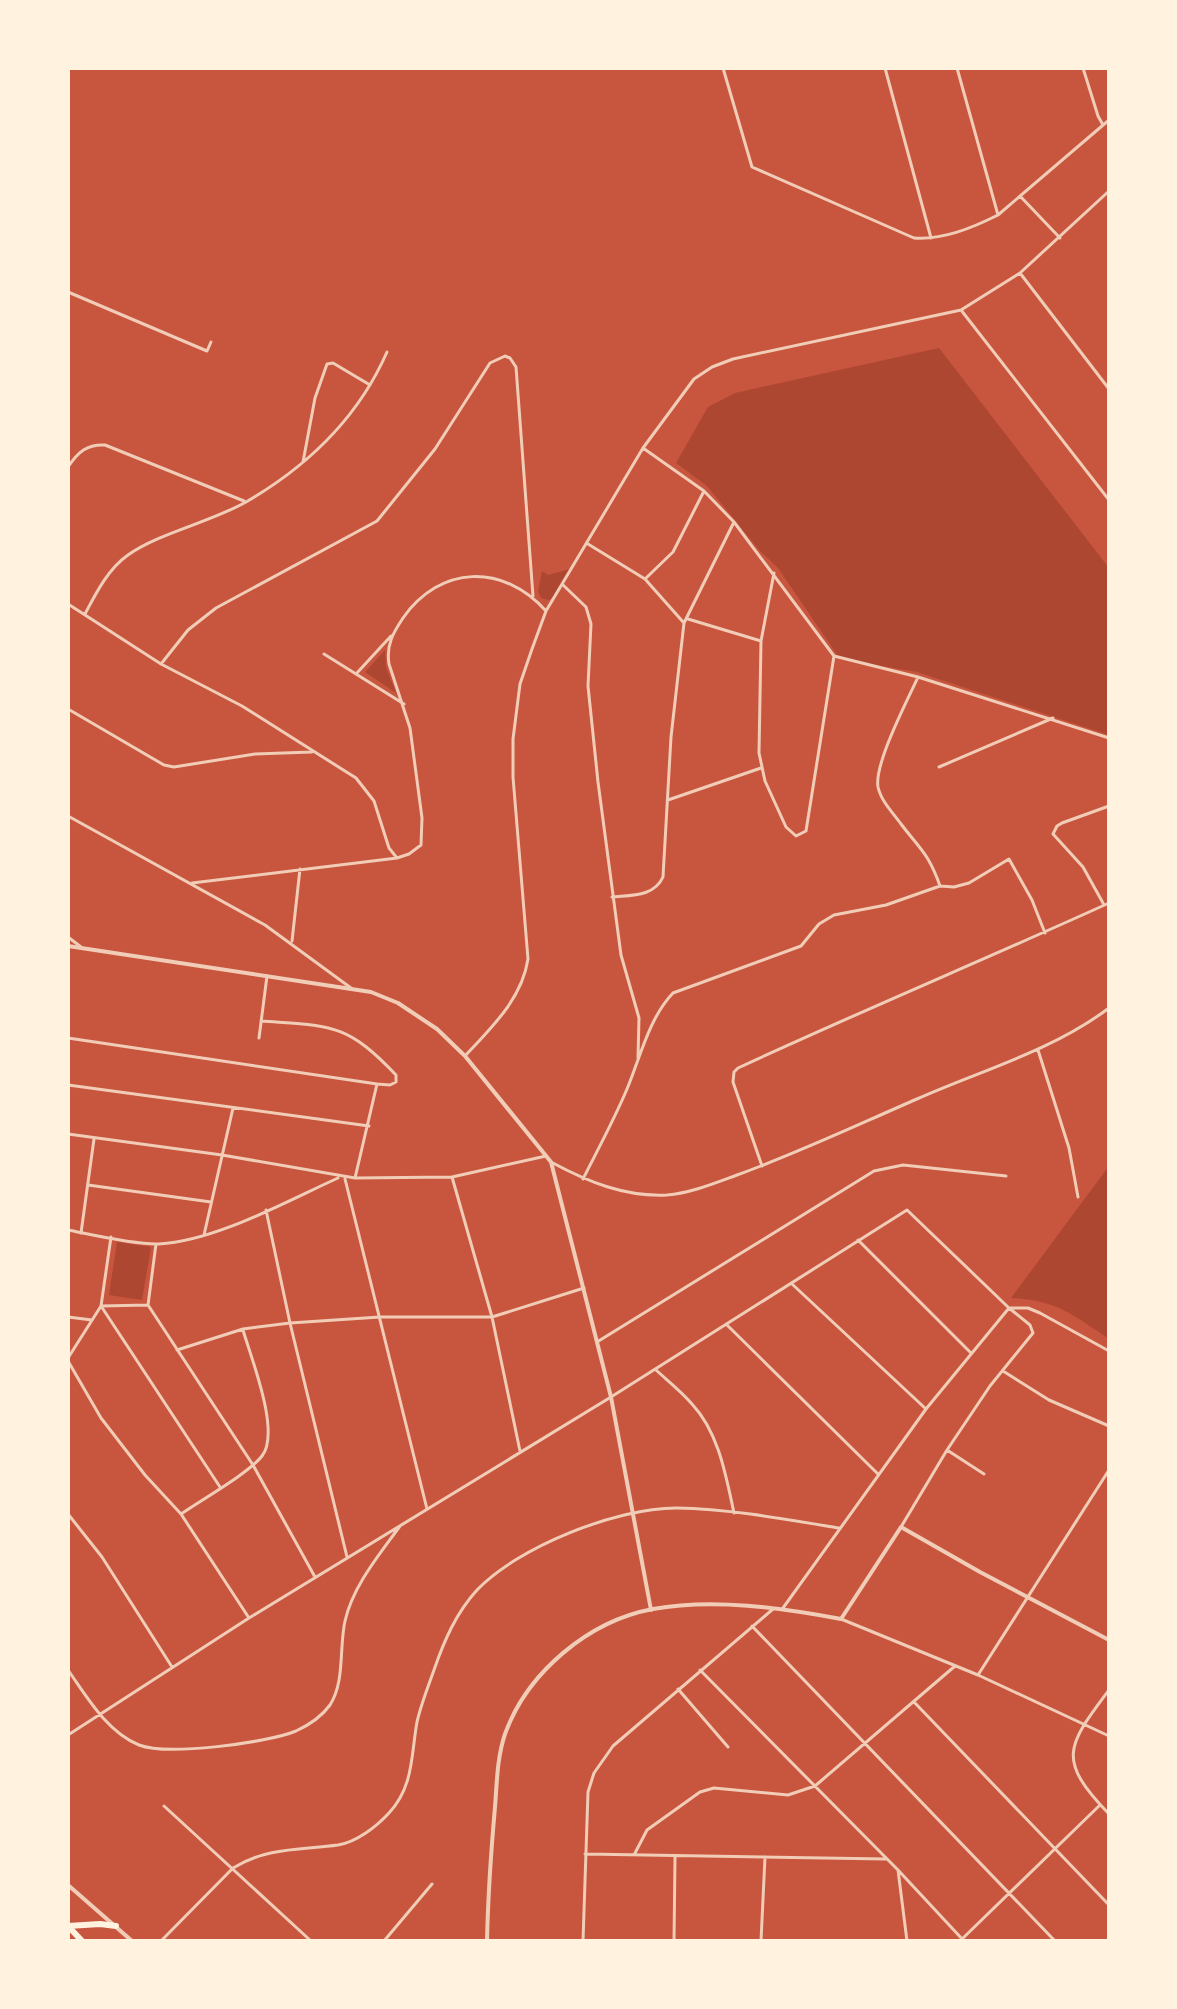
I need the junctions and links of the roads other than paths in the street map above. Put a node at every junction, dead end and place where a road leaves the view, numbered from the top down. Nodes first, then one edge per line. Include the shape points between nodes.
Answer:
1 (723, 68) edge
2 (885, 68) edge
3 (957, 68) edge
4 (1083, 68) edge
5 (1109, 120) edge
6 (1103, 125) junction
7 (1109, 191) edge
8 (1020, 196) junction
9 (998, 215) junction
10 (1060, 238) junction
11 (931, 239) junction
12 (1020, 273) junction
13 (68, 292) edge
14 (961, 310) junction
15 (211, 342) dead end
16 (387, 352) dead end
17 (370, 385) junction
18 (1109, 389) edge
19 (643, 448) junction
20 (303, 463) junction
21 (68, 467) edge
22 (704, 491) junction
23 (1109, 500) edge
24 (245, 502) junction
25 (734, 522) junction
26 (588, 544) junction
27 (774, 573) junction
28 (645, 579) junction
29 (563, 585) junction
30 (533, 596) junction
31 (68, 604) edge
32 (546, 611) junction
33 (85, 614) junction
34 (685, 621) junction
35 (391, 636) junction
36 (761, 641) junction
37 (324, 654) dead end
38 (834, 656) junction
39 (161, 664) junction
40 (356, 674) junction
41 (918, 677) junction
42 (404, 704) junction
43 (68, 709) edge
44 (1053, 718) junction
45 (1109, 738) edge
46 (314, 752) junction
47 (939, 767) dead end
48 (761, 768) junction
49 (668, 800) junction
50 (1109, 806) edge
51 (68, 816) edge
52 (397, 858) junction
53 (300, 869) junction
54 (192, 883) junction
55 (940, 886) junction
56 (611, 897) junction
57 (1107, 904) edge
58 (1045, 933) junction
59 (68, 937) edge
60 (292, 943) junction
61 (68, 946) edge
62 (81, 947) junction
63 (267, 976) junction
64 (351, 989) junction
65 (1109, 1008) edge
66 (261, 1021) junction
67 (68, 1038) edge
68 (259, 1038) dead end
69 (1038, 1050) junction
70 (465, 1056) junction
71 (638, 1062) junction
72 (377, 1084) junction
73 (68, 1085) edge
74 (233, 1108) junction
75 (369, 1126) junction
76 (68, 1134) edge
77 (94, 1139) junction
78 (222, 1155) junction
79 (546, 1156) junction
80 (551, 1162) junction
81 (762, 1166) junction
82 (1006, 1176) dead end
83 (343, 1177) junction
84 (452, 1177) junction
85 (355, 1178) junction
86 (583, 1179) junction
87 (88, 1185) junction
88 (1078, 1197) dead end
89 (211, 1202) junction
90 (266, 1210) junction
91 (68, 1230) edge
92 (81, 1233) junction
93 (204, 1235) junction
94 (111, 1237) junction
95 (858, 1240) junction
96 (156, 1244) junction
97 (791, 1283) junction
98 (584, 1288) junction
99 (148, 1305) junction
100 (101, 1306) junction
101 (1009, 1308) junction
102 (68, 1317) edge
103 (380, 1317) junction
104 (492, 1317) junction
105 (92, 1320) junction
106 (290, 1323) junction
107 (727, 1324) junction
108 (243, 1329) junction
109 (597, 1342) junction
110 (177, 1350) junction
111 (1109, 1351) edge
112 (970, 1352) junction
113 (68, 1359) edge
114 (655, 1369) junction
115 (1003, 1370) junction
116 (611, 1397) junction
117 (926, 1409) junction
118 (1109, 1426) edge
119 (947, 1450) junction
120 (520, 1451) junction
121 (253, 1465) junction
122 (1109, 1470) edge
123 (878, 1474) junction
124 (984, 1474) dead end
125 (220, 1487) junction
126 (427, 1509) junction
127 (634, 1513) junction
128 (734, 1513) junction
129 (68, 1514) edge
130 (181, 1514) junction
131 (402, 1523) junction
132 (901, 1527) junction
133 (839, 1528) junction
134 (347, 1557) junction
135 (315, 1577) junction
136 (1027, 1596) junction
137 (774, 1608) junction
138 (783, 1608) junction
139 (651, 1610) junction
140 (249, 1618) junction
141 (841, 1619) junction
142 (752, 1626) junction
143 (1109, 1640) edge
144 (955, 1666) junction
145 (172, 1667) junction
146 (68, 1670) edge
147 (700, 1670) junction
148 (978, 1675) junction
149 (678, 1689) junction
150 (1109, 1690) edge
151 (914, 1703) junction
152 (99, 1714) junction
153 (1083, 1724) junction
154 (68, 1735) edge
155 (1109, 1736) edge
156 (864, 1742) junction
157 (728, 1747) dead end
158 (815, 1786) junction
159 (1100, 1805) junction
160 (164, 1806) dead end
161 (1109, 1814) edge
162 (1056, 1847) junction
163 (585, 1854) junction
164 (634, 1855) junction
165 (675, 1855) junction
166 (765, 1857) junction
167 (888, 1859) junction
168 (233, 1868) junction
169 (898, 1870) junction
170 (432, 1884) dead end
171 (68, 1885) edge
172 (1007, 1894) junction
173 (1109, 1905) edge
174 (68, 1926) edge
175 (116, 1926) junction
176 (962, 1940) edge
177 (82, 1941) edge
178 (132, 1941) edge
179 (161, 1941) edge
180 (311, 1941) edge
181 (384, 1941) edge
182 (487, 1941) edge
183 (583, 1941) edge
184 (674, 1941) edge
185 (761, 1941) edge
186 (907, 1941) edge
187 (1055, 1941) edge

1 - 11 street via 752,167 914,238
2 - 11 street
3 - 9 street
4 - 6 street
5 - 6 street
6 - 8 street
7 - 10 street
8 - 9 street
8 - 10 street
9 - 11 street
10 - 12 street
12 - 14 street
12 - 18 street
13 - 15 street via 207,351
14 - 19 street via 712,367 694,379
14 - 23 street
16 - 17 street
17 - 20 street via 345,422
17 - 20 street via 333,363 326,365
19 - 22 street
19 - 26 street
20 - 24 street
21 - 24 street via 84,449 105,445
22 - 25 street
22 - 28 street via 673,552
24 - 33 street via 127,556 106,578
25 - 27 street
25 - 34 street
26 - 28 street
26 - 29 street
27 - 36 street
27 - 38 street
28 - 34 street
29 - 32 street
29 - 56 street via 586,607 591,624 588,686
30 - 32 street
30 - 35 street via 505,580 452,581 424,594
30 - 39 street via 516,367 505,356 490,363 435,449 377,521 216,608 188,630
31 - 33 street
32 - 70 street via 520,684 513,739 526,971 503,1014
33 - 39 street
34 - 36 street
34 - 49 street
35 - 40 street
35 - 42 street via 387,654
36 - 48 street
37 - 40 street
38 - 41 street
38 - 48 street via 809,823 800,835 786,827
39 - 46 street
40 - 42 street
41 - 44 street
41 - 55 street via 884,757 879,790 928,854
42 - 52 street via 422,818 421,845
43 - 46 street via 174,767 255,754
44 - 45 street
44 - 47 street
46 - 52 street via 367,789
48 - 49 street
49 - 56 street via 660,884 647,893
50 - 57 street via 1062,823 1053,834
51 - 54 street
52 - 53 street
53 - 54 street
53 - 60 street
54 - 60 street
55 - 58 street via 969,883 1009,859
55 - 71 street via 886,905 834,915 801,946 673,993
56 - 71 street via 641,1030
57 - 58 street
58 - 81 street via 738,1068 733,1082
59 - 62 street
60 - 64 street
61 - 62 street
62 - 63 street
63 - 64 street
63 - 66 street
64 - 70 street via 398,1003
65 - 69 street
66 - 68 street
66 - 72 street via 325,1025 346,1032 396,1075 390,1085
67 - 72 street
69 - 81 street
69 - 88 street via 1069,1148
70 - 79 street
71 - 86 street
72 - 75 street
73 - 74 street
74 - 75 street
74 - 78 street
75 - 85 street
76 - 77 street
77 - 78 street
77 - 87 street
78 - 83 street
78 - 89 street
79 - 80 street
79 - 84 street
80 - 86 street
80 - 98 street
81 - 86 street via 670,1195 633,1195
82 - 109 street via 903,1165 874,1171
83 - 85 street
83 - 90 street
83 - 103 street
84 - 85 street
84 - 104 street
87 - 89 street
87 - 92 street
89 - 93 street
90 - 93 street
90 - 106 street
91 - 92 street
92 - 94 street
93 - 96 street
94 - 96 street
94 - 100 street
95 - 97 street
95 - 101 street via 908,1210
95 - 112 street
96 - 99 street
97 - 107 street
97 - 117 street
98 - 104 street
98 - 109 street
99 - 100 street
99 - 110 street
100 - 105 street
100 - 125 street
101 - 111 street via 1040,1313
101 - 112 street
101 - 115 street via 1033,1330
102 - 105 street
103 - 104 street
103 - 106 street
103 - 126 street
104 - 120 street
105 - 113 street
106 - 108 street
106 - 134 street
107 - 114 street
107 - 123 street
108 - 110 street
108 - 121 street via 269,1432 264,1454
109 - 116 street
110 - 121 street
112 - 117 street
113 - 130 street via 114,1436
114 - 116 street
114 - 128 street via 692,1404 710,1431
115 - 118 street via 1049,1400
115 - 119 street
116 - 120 street
116 - 127 street
117 - 123 street
119 - 124 street
119 - 132 street
120 - 126 street
121 - 125 street
121 - 135 street
122 - 136 street
123 - 133 street
125 - 130 street
126 - 131 street
127 - 128 street via 676,1508
127 - 139 street
127 - 168 street via 560,1538 499,1571 476,1591 446,1637 417,1721 410,1778 380,1822 340,1845 278,1850
128 - 133 street
129 - 145 street
130 - 140 street
131 - 134 street
131 - 152 street via 371,1565 345,1619 333,1701 307,1725 241,1743 157,1749 137,1744
132 - 136 street
132 - 141 street
133 - 138 street
134 - 135 street
135 - 140 street
136 - 143 street
136 - 148 street
137 - 138 street
137 - 139 street
137 - 142 street
138 - 141 street
139 - 182 street via 573,1645 516,1708 499,1760
140 - 145 street
141 - 144 street
142 - 147 street
142 - 156 street
144 - 148 street
144 - 151 street
145 - 152 street
146 - 152 street
147 - 149 street
147 - 158 street
148 - 153 street
149 - 157 street
149 - 163 street via 613,1746 594,1773
150 - 153 street
151 - 156 street
151 - 162 street
152 - 154 street
153 - 155 street
153 - 159 street via 1072,1764
156 - 158 street
156 - 172 street
158 - 164 street via 788,1795 714,1788 700,1792 647,1830
158 - 167 street
159 - 161 street
159 - 162 street
160 - 168 street
162 - 172 street
162 - 173 street
163 - 164 street
163 - 183 street
164 - 165 street
165 - 166 street
165 - 184 street
166 - 167 street
166 - 185 street
167 - 169 street
168 - 179 street
168 - 180 street
169 - 176 street
169 - 186 street
170 - 181 street
171 - 175 street
172 - 176 street
172 - 187 street
174 - 175 highway
174 - 177 highway
175 - 178 street

